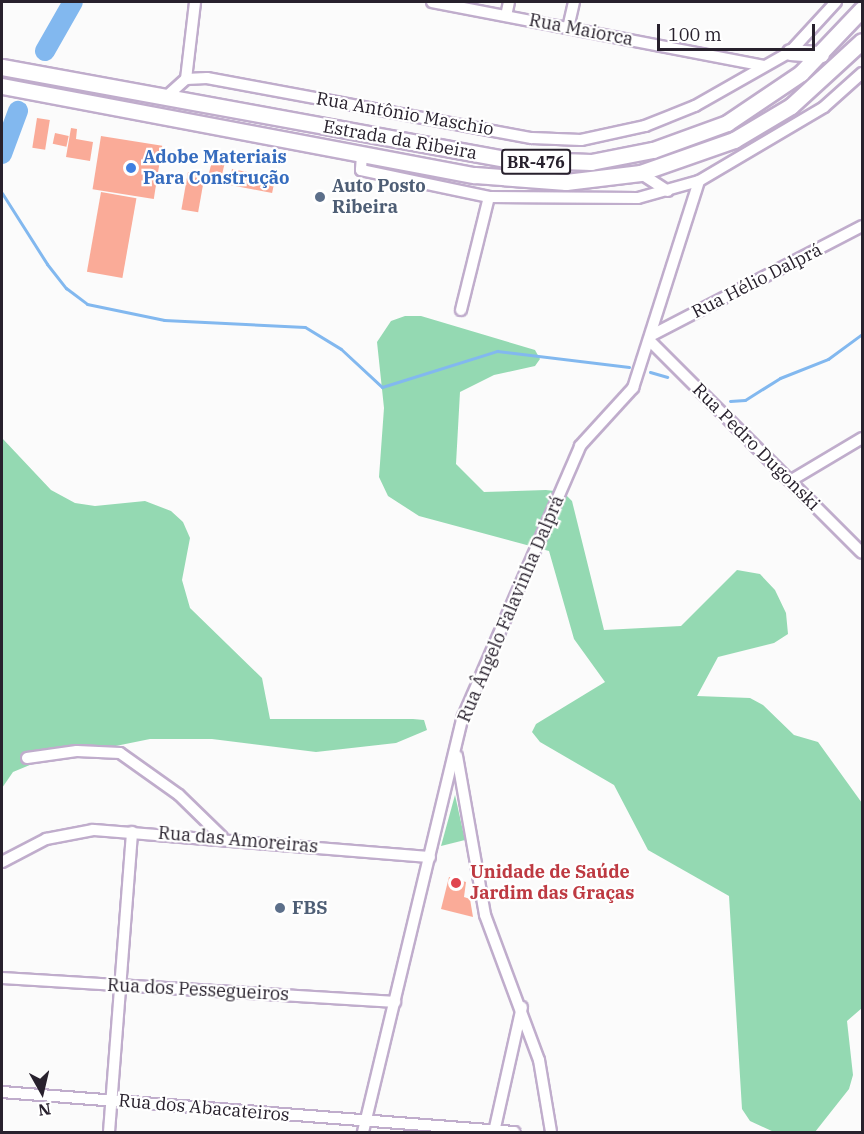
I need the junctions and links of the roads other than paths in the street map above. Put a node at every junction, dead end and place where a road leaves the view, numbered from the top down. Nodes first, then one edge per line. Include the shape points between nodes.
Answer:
1 (195, 2) edge
2 (432, 2) edge
3 (509, 2) edge
4 (574, 2) edge
5 (836, 2) edge
6 (862, 9) edge
7 (506, 15) junction
8 (568, 28) junction
9 (862, 41) edge
10 (790, 52) junction
11 (821, 54) junction
12 (2, 57) edge
13 (2, 66) edge
14 (764, 66) junction
15 (36, 72) junction
16 (862, 73) edge
17 (186, 79) junction
18 (2, 86) edge
19 (167, 96) junction
20 (362, 155) junction
21 (640, 173) junction
22 (699, 181) junction
23 (668, 191) junction
24 (489, 196) junction
25 (862, 226) edge
26 (461, 310) dead end
27 (650, 338) junction
28 (862, 438) edge
29 (790, 482) junction
30 (862, 551) edge
31 (456, 749) junction
32 (27, 758) dead end
33 (132, 832) junction
34 (222, 837) junction
35 (430, 857) junction
36 (2, 862) edge
37 (2, 978) edge
38 (120, 986) junction
39 (395, 1002) junction
40 (522, 1005) junction
41 (2, 1092) edge
42 (111, 1100) junction
43 (364, 1127) edge
44 (109, 1132) edge
45 (494, 1132) edge
46 (514, 1132) edge
47 (551, 1132) edge

1 - 17 street
2 - 7 street, Rua Maiorca
3 - 7 street
4 - 8 street
5 - 10 street, Rua Antônio Maschio
6 - 11 main road, Estrada da Ribeira / BR-476
7 - 8 street, Rua Maiorca
8 - 14 street, Rua Maiorca
9 - 21 main road, Estrada da Ribeira / BR-476 via 822,82 763,124 701,155
10 - 11 main road
10 - 14 street, Rua Antônio Maschio
11 - 19 main road, Estrada da Ribeira / BR-476 via 772,95 727,123 653,150 591,162 505,159
12 - 15 main road
13 - 15 main road, Estrada da Ribeira / BR-476
14 - 17 street, Rua Antônio Maschio via 661,121 580,140 532,138 207,78
15 - 19 main road, Estrada da Ribeira / BR-476
16 - 22 street via 824,107
17 - 19 street
18 - 20 main road, Estrada da Ribeira / BR-476
20 - 21 main road, Estrada da Ribeira / BR-476 via 540,183
20 - 24 street via 361,170
21 - 23 street
22 - 23 street
22 - 27 street, Rua Ângelo Falavinha Dalprá
23 - 24 street via 638,198
24 - 26 street
25 - 27 street, Rua Hélio Dalprá
27 - 29 street, Rua Pedro Dugonski
27 - 31 street, Rua Ângelo Falavinha Dalprá via 629,395 580,446 471,696
28 - 29 street
29 - 30 street, Rua Pedro Dugonski
31 - 35 street, Rua Ângelo Falavinha Dalprá
31 - 40 street via 485,915
32 - 34 street via 77,752 120,753 179,795
33 - 34 street, Rua das Amoreiras
33 - 36 street, Rua das Amoreiras via 93,830 46,838
33 - 38 street
34 - 35 street, Rua das Amoreiras
35 - 39 street, Rua Ângelo Falavinha Dalprá
37 - 38 street, Rua dos Pessegueiros
38 - 39 street, Rua dos Pessegueiros
38 - 42 street
39 - 43 street, Rua Ângelo Falavinha Dalprá
40 - 45 street
40 - 47 street via 539,1060
41 - 42 street, Rua dos Abacateiros
42 - 43 street, Rua dos Abacateiros
42 - 44 street
43 - 45 street, Rua dos Abacateiros
45 - 46 street, Rua dos Abacateiros

